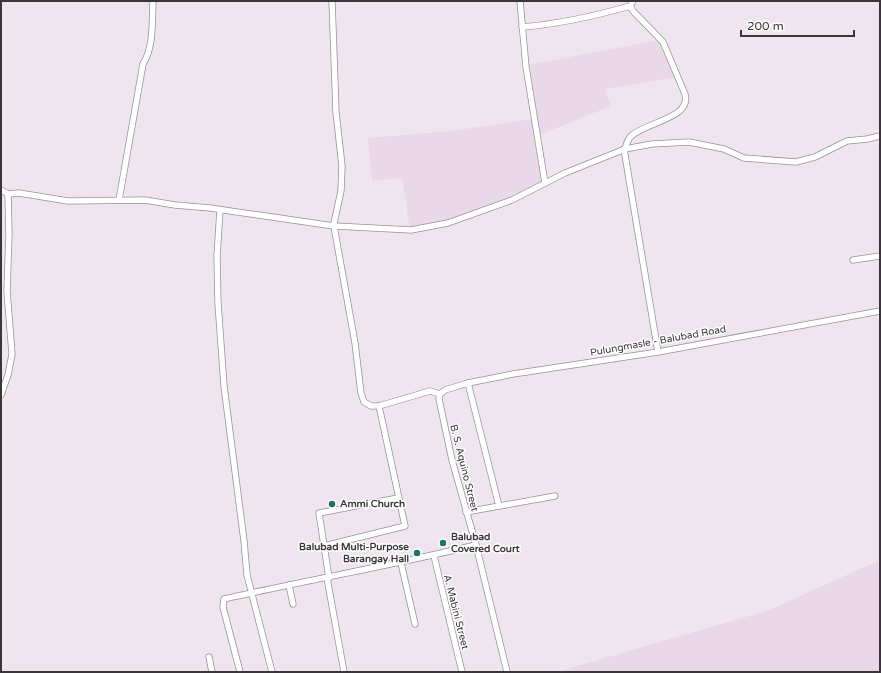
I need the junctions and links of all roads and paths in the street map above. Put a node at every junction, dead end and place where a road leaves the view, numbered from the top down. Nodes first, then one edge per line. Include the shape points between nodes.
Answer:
1 (153, 1) edge
2 (332, 1) edge
3 (520, 1) edge
4 (632, 3) edge
5 (522, 27) junction
6 (880, 136) edge
7 (624, 149) junction
8 (544, 183) junction
9 (1, 190) edge
10 (8, 194) junction
11 (119, 200) junction
12 (220, 210) junction
13 (334, 226) junction
14 (880, 256) edge
15 (853, 260) dead end
16 (880, 311) edge
17 (658, 352) junction
18 (468, 383) junction
19 (440, 394) junction
20 (1, 395) edge
21 (379, 406) junction
22 (555, 496) dead end
23 (398, 498) junction
24 (500, 506) junction
25 (466, 512) junction
26 (324, 546) junction
27 (476, 546) junction
28 (434, 556) junction
29 (401, 563) junction
30 (328, 578) junction
31 (289, 585) junction
32 (252, 592) junction
33 (294, 604) dead end
34 (415, 624) dead end
35 (209, 657) dead end
36 (212, 672) edge
37 (240, 672) edge
38 (272, 672) edge
39 (344, 672) edge
40 (462, 672) edge
41 (507, 672) edge

1 - 11 street via 150,41 133,110
2 - 13 street via 336,112 342,166 341,191
3 - 5 street
4 - 5 street via 593,16 542,26
4 - 7 street via 633,11 663,42 686,102 684,108 672,116 630,137
5 - 8 street
6 - 7 street via 847,140 815,157 796,162 744,158 724,149 689,142
7 - 8 street
7 - 17 street
8 - 13 street via 512,200 460,219 428,227 410,230
9 - 10 street
10 - 11 street via 19,193 68,201
10 - 20 street via 8,291 12,354
11 - 12 street via 145,200
12 - 13 street
12 - 32 street via 217,249 218,303 224,386 247,574
13 - 21 street via 355,343 361,393 364,402 371,406
14 - 15 street
16 - 17 street, Pulungmasle - Balubad Road
17 - 18 street, Pulungmasle - Balubad Road
18 - 19 street, Pulungmasle - Balubad Road
18 - 24 street
19 - 21 street via 433,391 425,392
19 - 25 street, B. S. Aquino Street via 438,399
21 - 23 street
22 - 24 street
23 - 26 street via 405,526
23 - 26 street via 318,513
24 - 25 street
25 - 27 street, B. S. Aquino Street
26 - 30 street
27 - 28 street
27 - 41 street, B. S. Aquino Street
28 - 29 street
28 - 40 street, A. Mabini Street
29 - 30 street
29 - 34 street
30 - 31 street
30 - 39 street
31 - 32 street
31 - 33 street
32 - 37 street via 224,599
32 - 38 street
35 - 36 street

